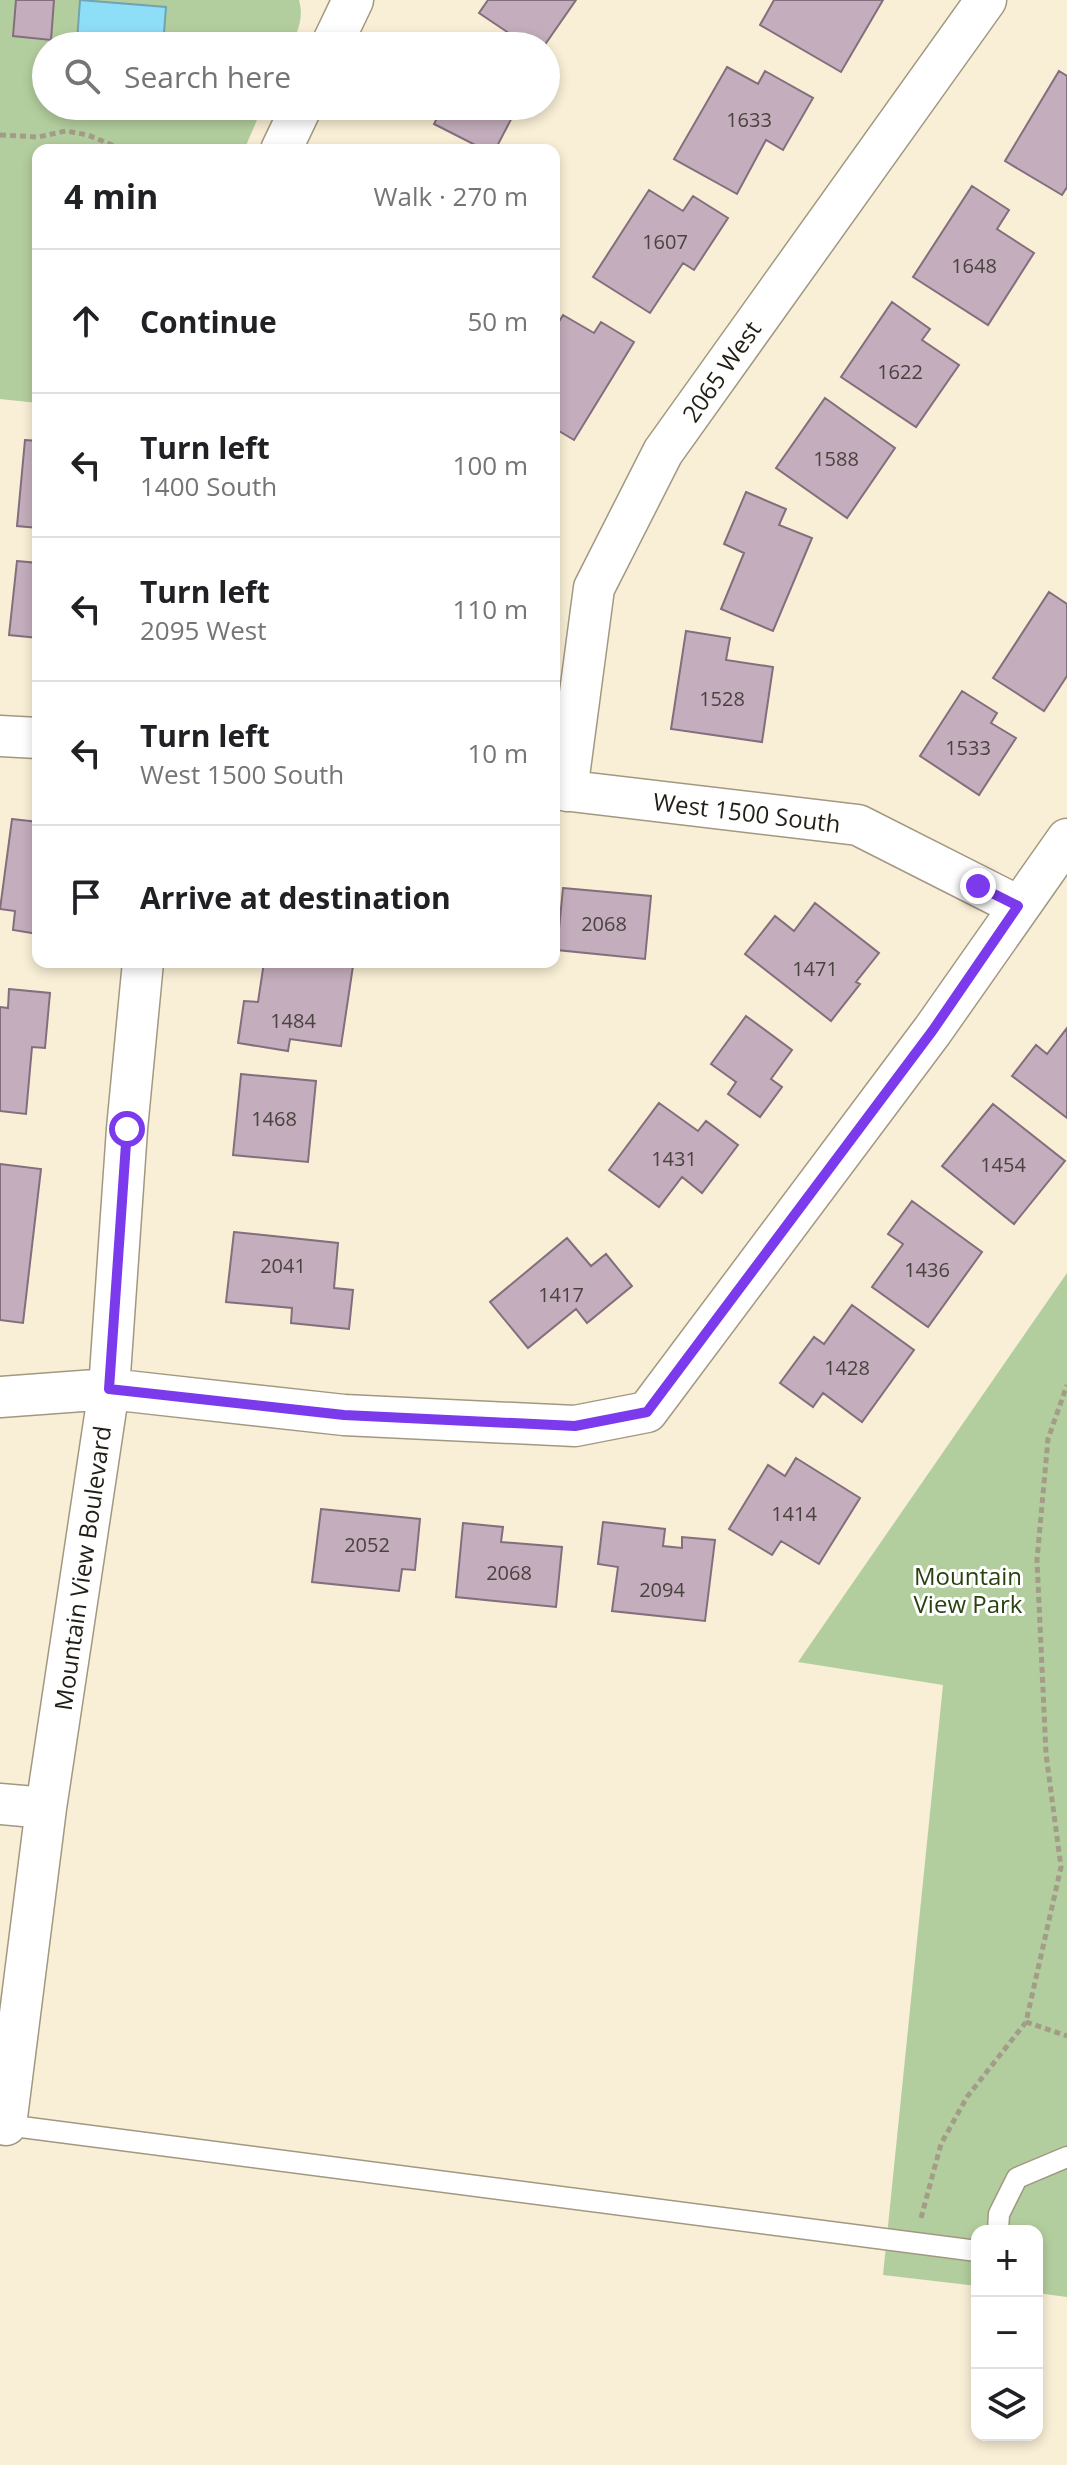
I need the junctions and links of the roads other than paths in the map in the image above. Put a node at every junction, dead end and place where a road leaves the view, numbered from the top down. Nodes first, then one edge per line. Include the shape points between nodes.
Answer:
1 (353, 0) edge
2 (986, 0) edge
3 (338, 32) edge
4 (295, 120) edge
5 (284, 144) edge
6 (0, 736) edge
7 (32, 738) edge
8 (560, 790) edge
9 (1067, 839) edge
10 (1018, 906) junction
11 (142, 968) edge
12 (109, 1389) junction
13 (0, 1397) edge
14 (0, 1804) edge
15 (46, 1808) junction
16 (6, 2125) joint
17 (1067, 2157) edge
18 (998, 2225) edge
19 (971, 2250) edge

1 - 3 street
2 - 8 street, 2065 West via 663,452 594,588
4 - 5 street
6 - 7 street
8 - 10 street, West 1500 South via 858,825
9 - 10 street
10 - 12 street via 933,1030 647,1412 575,1426 344,1415
11 - 12 street, Mountain View Boulevard
12 - 13 street
12 - 15 street, Mountain View Boulevard
14 - 15 street
15 - 16 street, Mountain View Boulevard
16 - 19 lane
17 - 18 lane via 1017,2178

